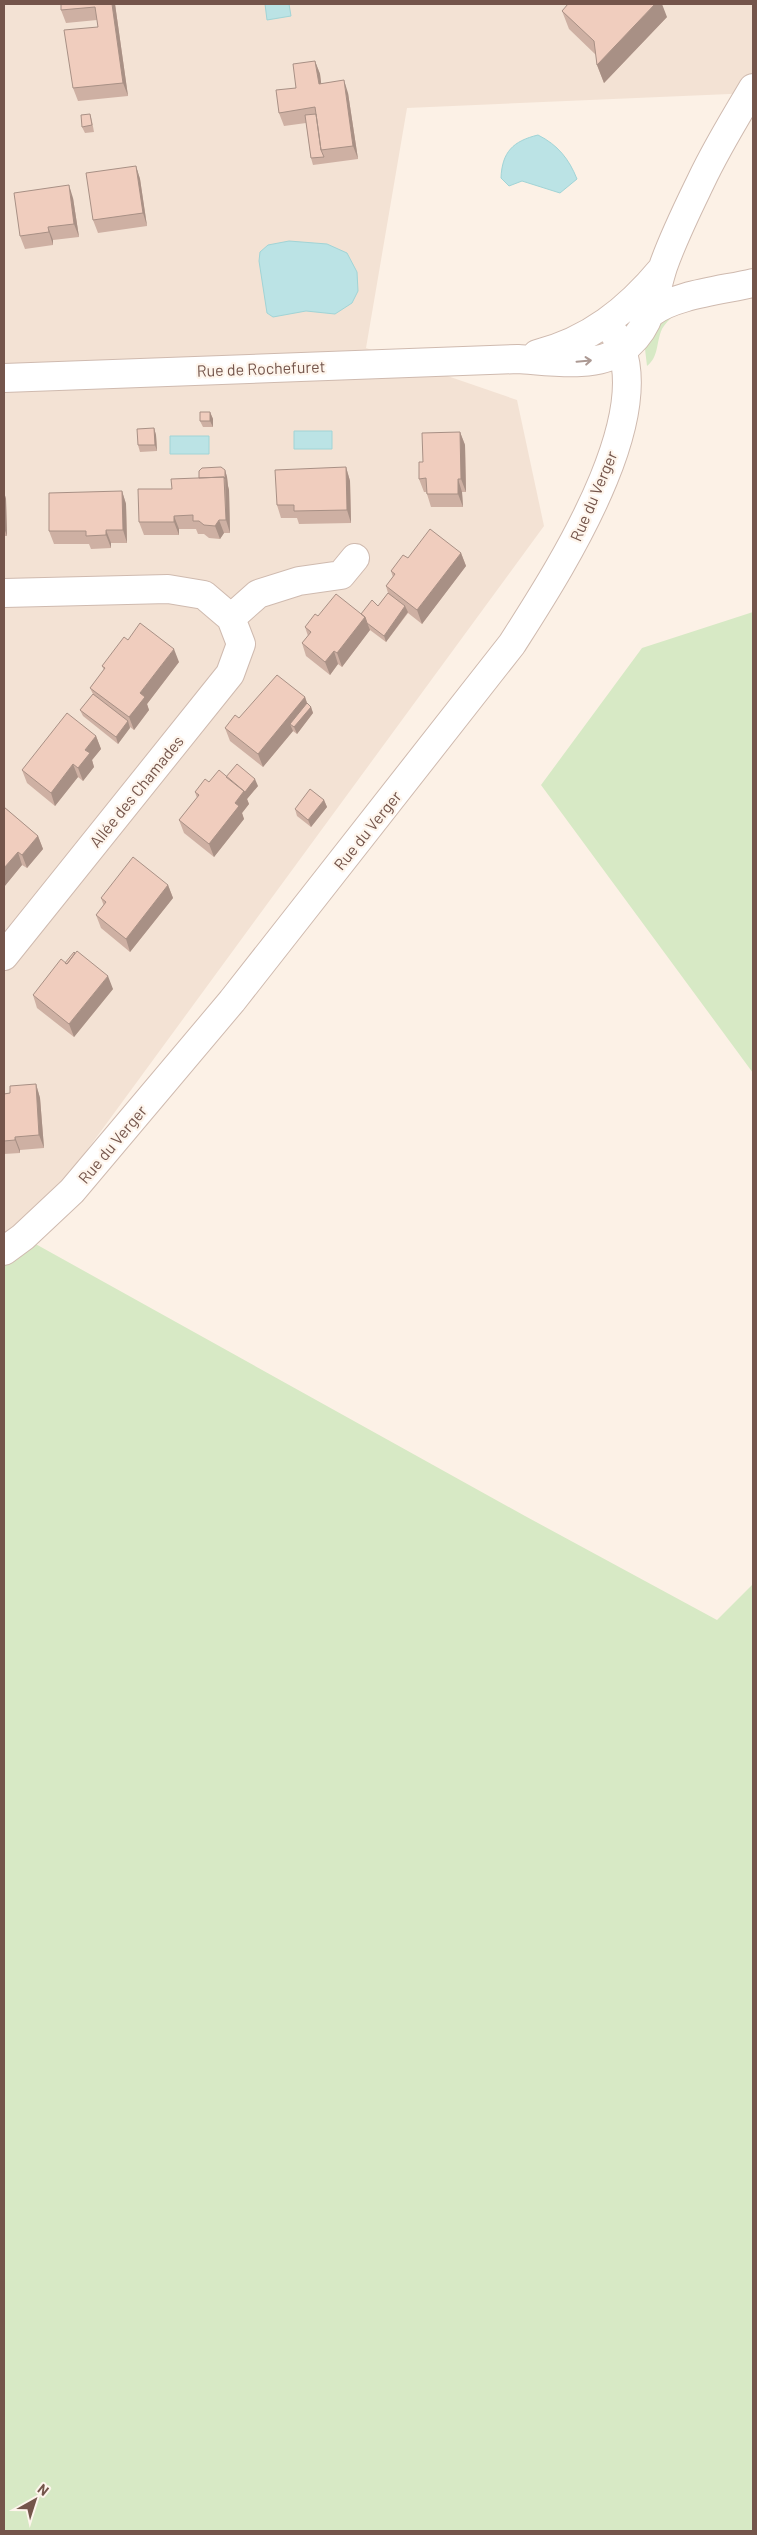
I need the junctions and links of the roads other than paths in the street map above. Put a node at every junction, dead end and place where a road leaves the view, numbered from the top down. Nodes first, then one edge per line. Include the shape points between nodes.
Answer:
1 (753, 88) edge
2 (663, 268) junction
3 (753, 283) edge
4 (719, 291) junction
5 (651, 313) junction
6 (606, 323) junction
7 (622, 350) junction
8 (518, 359) junction
9 (4, 378) edge
10 (354, 558) dead end
11 (4, 593) edge
12 (231, 618) junction
13 (4, 956) edge
14 (4, 1251) edge

1 - 2 street via 702,179
2 - 4 street via 692,289
2 - 5 street
2 - 6 street
3 - 4 street
4 - 5 street via 667,303
5 - 7 street via 641,330
6 - 7 street, Rue du Verger
6 - 8 street, Rue de Rochefuret via 572,342
8 -> 7 street, Rue de Rochefuret via 593,360
7 - 14 street, Rue du Verger via 626,380 622,416 598,494 572,546 512,644 219,1016 72,1191
8 - 9 street, Rue de Rochefuret
10 - 12 street via 341,575 299,581 258,594
11 - 12 street, Allée des Chamades via 168,589 204,594
12 - 13 street, Allée des Chamades via 241,644 230,674

